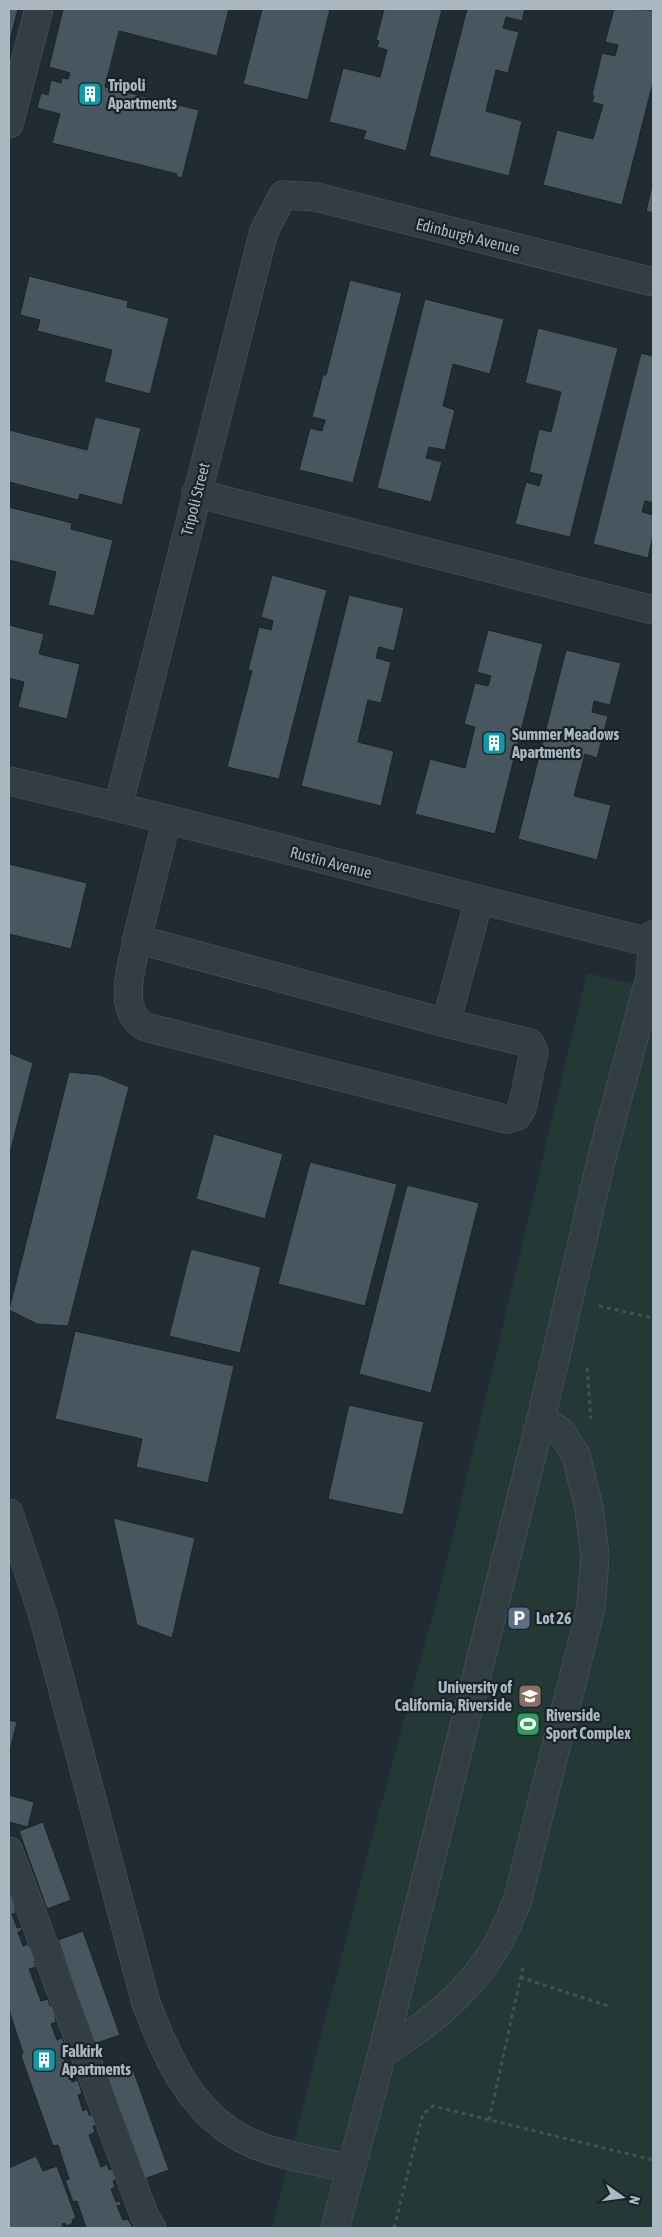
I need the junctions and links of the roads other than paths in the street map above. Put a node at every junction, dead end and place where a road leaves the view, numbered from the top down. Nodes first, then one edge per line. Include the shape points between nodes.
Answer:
1 (39, 9) edge
2 (9, 124) edge
3 (283, 195) joint
4 (653, 282) edge
5 (196, 493) junction
6 (653, 610) edge
7 (9, 781) edge
8 (118, 807) junction
9 (167, 819) junction
10 (479, 900) junction
11 (137, 939) junction
12 (653, 940) edge
13 (446, 1022) junction
14 (541, 1419) junction
15 (9, 1513) edge
16 (9, 1851) edge
17 (382, 2054) junction
18 (351, 2169) junction
19 (152, 2228) edge
20 (335, 2228) edge

1 - 2 street
3 - 4 street, Edinburgh Avenue via 316,197
3 - 5 street, Tripoli Street via 264,231
5 - 6 street
5 - 8 street, Tripoli Street
7 - 8 street, Rustin Avenue
8 - 9 street, Rustin Avenue
9 - 10 street, Rustin Avenue
9 - 11 street
10 - 12 street, Rustin Avenue
10 - 13 street
11 - 13 street
11 - 13 street via 129,986 130,1011 143,1025 497,1116 517,1116 522,1108 534,1052 530,1043
12 - 14 street via 650,977 602,1161
14 - 17 street
14 - 17 street via 561,1432 576,1455 589,1508 595,1556 590,1607 517,1902 496,1947 455,2001 423,2028
15 - 18 street via 43,1615 146,2003 164,2050 189,2092 224,2128 252,2144
16 - 19 street via 145,2217
17 - 18 street
18 - 20 street

